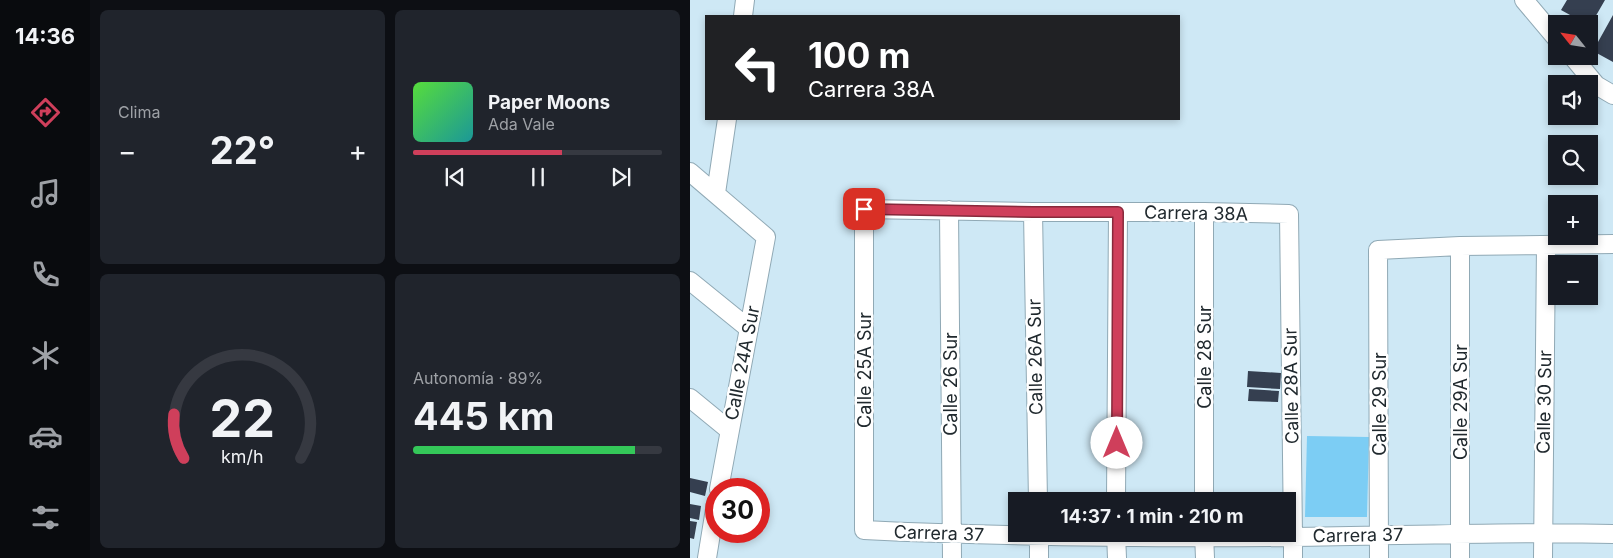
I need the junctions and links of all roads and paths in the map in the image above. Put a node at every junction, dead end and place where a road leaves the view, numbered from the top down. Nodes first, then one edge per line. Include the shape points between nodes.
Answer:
1 (745, 0) edge
2 (1524, 0) edge
3 (743, 15) edge
4 (1548, 28) edge
5 (1579, 65) edge
6 (1613, 95) edge
7 (727, 120) edge
8 (690, 172) edge
9 (716, 193) junction
10 (864, 209) joint
11 (949, 210) junction
12 (1033, 212) junction
13 (1118, 212) junction
14 (1204, 212) junction
15 (1288, 214) joint
16 (1613, 244) edge
17 (1546, 245) junction
18 (1460, 246) junction
19 (690, 282) edge
20 (748, 328) junction
21 (690, 398) edge
22 (729, 430) junction
23 (721, 478) edge
24 (1038, 492) edge
25 (1116, 492) edge
26 (1204, 492) edge
27 (1292, 492) edge
28 (864, 530) joint
29 (1542, 532) junction
30 (1461, 533) junction
31 (951, 534) junction
32 (1613, 534) edge
33 (1008, 535) edge
34 (1379, 535) junction
35 (1296, 537) edge
36 (1039, 542) edge
37 (1116, 542) edge
38 (1204, 542) edge
39 (1293, 542) edge
40 (708, 543) edge
41 (705, 556) edge
42 (952, 558) edge
43 (1038, 558) edge
44 (1117, 558) edge
45 (1205, 558) edge
46 (1293, 558) edge
47 (1379, 558) edge
48 (1460, 558) edge
49 (1543, 558) edge

1 - 3 street
2 - 4 street
5 - 6 street via 1596,85
7 - 9 street
8 - 9 street
9 - 20 street, Calle 24A Sur via 766,237
10 - 11 street, Carrera 38A
10 - 28 street, Calle 25A Sur
11 - 12 street, Carrera 38A
11 - 31 street, Calle 26 Sur
12 - 13 street, Carrera 38A
12 - 24 street, Calle 26A Sur
13 - 14 street, Carrera 38A
13 - 25 street
14 - 15 street, Carrera 38A
14 - 26 street, Calle 28 Sur
15 - 27 street, Calle 28A Sur
16 - 17 street
17 - 18 street
17 - 29 street, Calle 30 Sur
18 - 30 street, Calle 29A Sur
18 - 34 street, Calle 29 Sur via 1378,250
19 - 20 street
20 - 22 street, Calle 24A Sur
21 - 22 street
22 - 23 street, Calle 24A Sur
28 - 31 street, Carrera 37
29 - 30 street, Carrera 37
29 - 32 street, Carrera 37
29 - 49 street, Calle 30 Sur
30 - 34 street, Carrera 37
30 - 48 street, Calle 29A Sur
31 - 33 street, Carrera 37
31 - 42 street, Calle 26 Sur
34 - 35 street, Carrera 37
34 - 47 street, Calle 29 Sur
36 - 43 street
37 - 44 street
38 - 45 street
39 - 46 street, Calle 28A Sur
40 - 41 street

